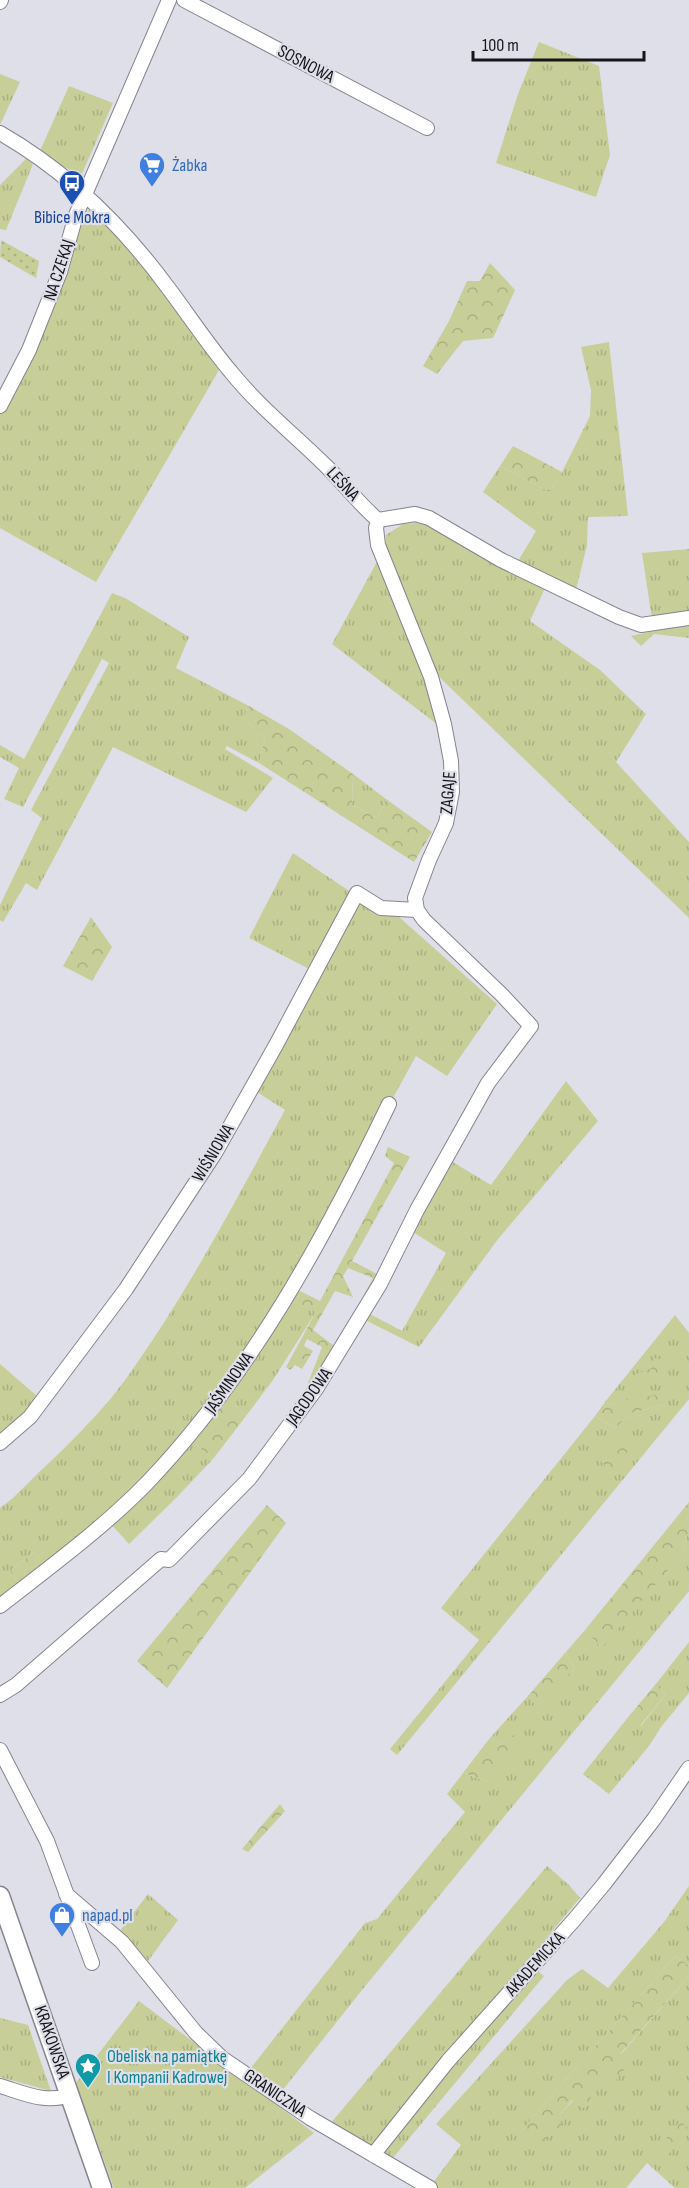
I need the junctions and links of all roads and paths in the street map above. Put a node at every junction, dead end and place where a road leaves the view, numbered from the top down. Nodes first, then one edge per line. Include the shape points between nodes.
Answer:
1 (169, 0) edge
2 (184, 0) edge
3 (427, 128) dead end
4 (0, 133) edge
5 (85, 194) junction
6 (0, 406) edge
7 (378, 520) junction
8 (689, 618) edge
9 (417, 910) junction
10 (389, 1104) dead end
11 (0, 1443) edge
12 (0, 1606) edge
13 (0, 1695) edge
14 (0, 1750) edge
15 (689, 1768) edge
16 (66, 1894) junction
17 (0, 1896) edge
18 (92, 1963) dead end
19 (0, 2086) edge
20 (70, 2095) junction
21 (373, 2155) junction
22 (102, 2188) edge
23 (430, 2188) edge

1 - 5 street, NA CZEKAJ
2 - 3 street, SOSNOWA
4 - 5 street, LEŚNA
5 - 6 street, NA CZEKAJ via 49,303
5 - 7 street, LEŚNA via 168,287 265,410
7 - 8 street via 415,514 429,518 501,560 641,625
7 - 9 street, ZAGAJE via 378,545 431,677 451,761 452,792 446,823 415,898
9 - 11 street, WIŚNIOWA via 381,908 357,892 215,1153 126,1288 30,1417
9 - 13 street, JAGODOWA via 531,1026 488,1083 380,1284 316,1389 249,1479 169,1560 161,1559
10 - 12 street, JAŚMINOWA via 288,1295 204,1418 128,1501
14 - 16 street, GRANICZNA via 47,1841
15 - 21 street, AKADEMICKA via 596,1893 448,2061
16 - 18 street, GRANICZNA
16 - 21 street, GRANICZNA via 122,1942 196,2033 222,2058
17 - 20 main road, KRAKOWSKA
19 - 20 street via 44,2100
20 - 22 main road, KRAKOWSKA
21 - 23 street, GRANICZNA

